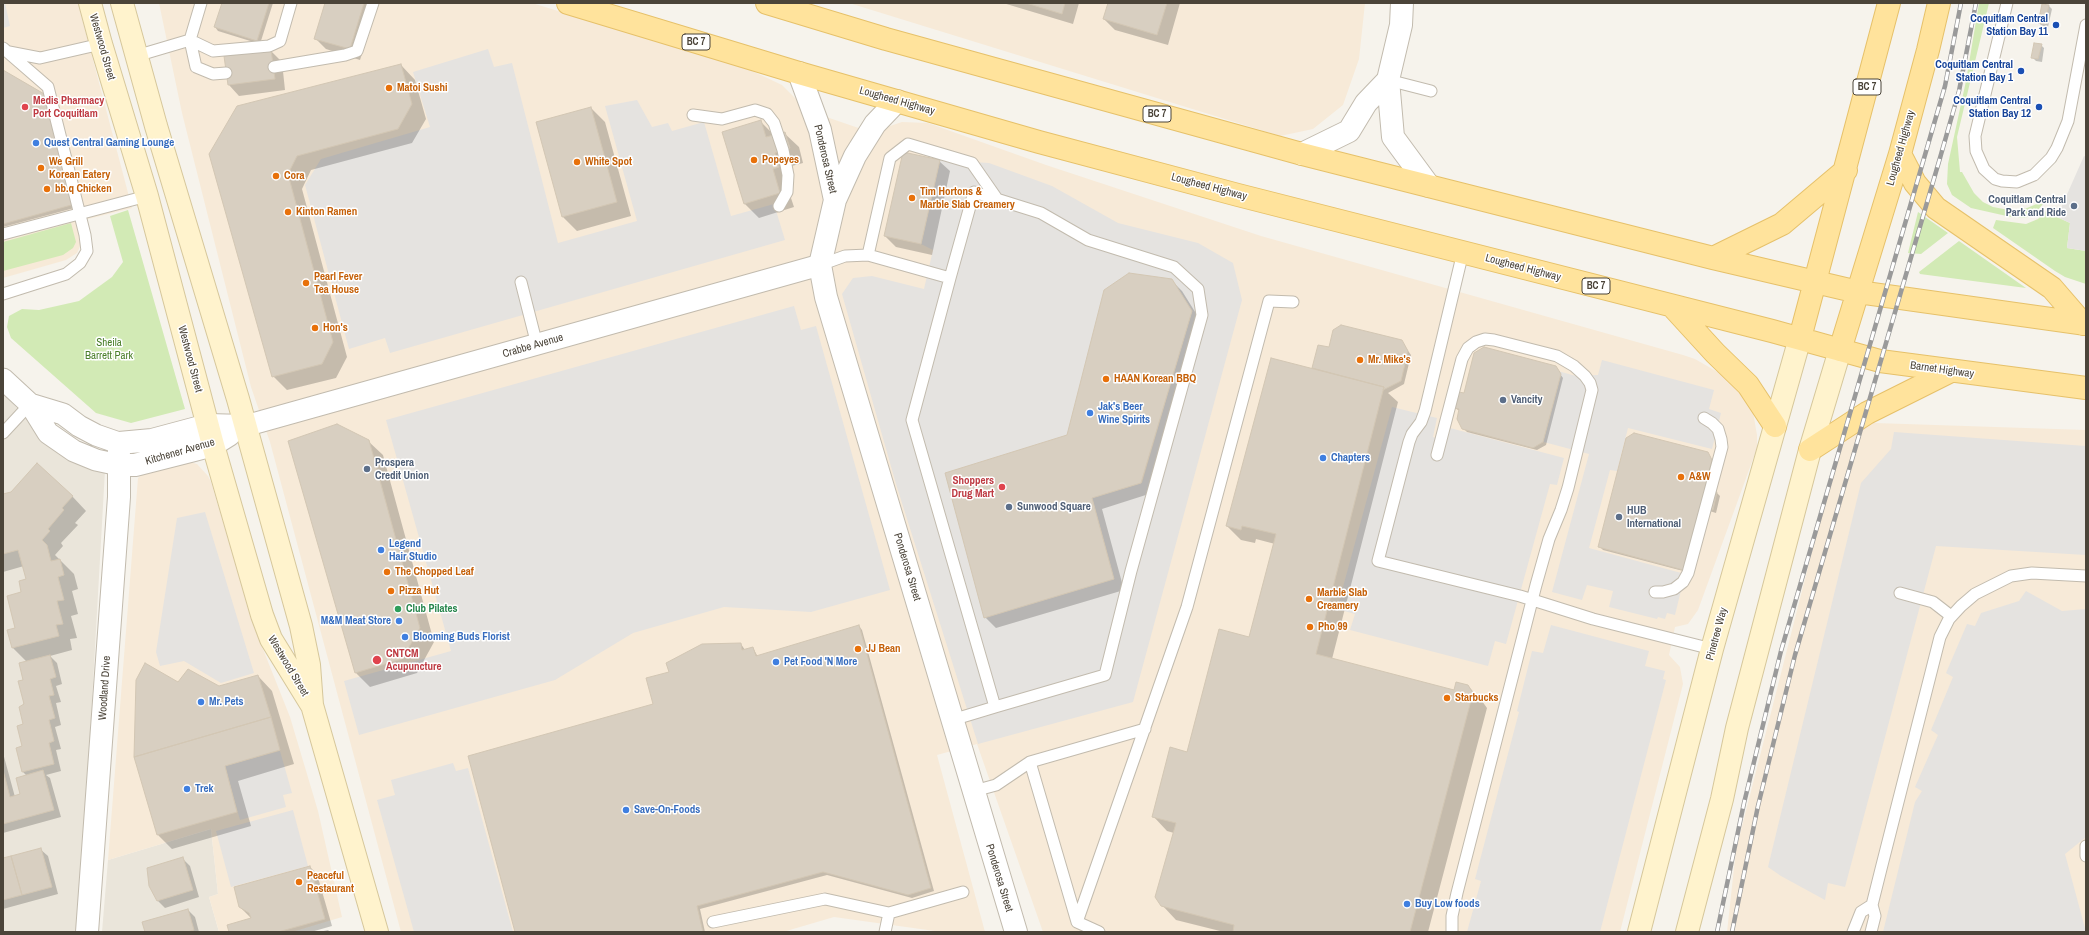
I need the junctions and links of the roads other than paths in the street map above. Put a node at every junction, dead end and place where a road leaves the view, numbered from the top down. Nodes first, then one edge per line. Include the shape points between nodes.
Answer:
1 (90, 3) edge
2 (122, 3) edge
3 (201, 3) edge
4 (291, 3) edge
5 (373, 3) edge
6 (568, 3) edge
7 (767, 3) edge
8 (1402, 3) edge
9 (1889, 3) edge
10 (1939, 3) edge
11 (2007, 3) edge
12 (2086, 25) edge
13 (190, 40) junction
14 (100, 44) junction
15 (6, 50) edge
16 (136, 56) junction
17 (274, 67) dead end
18 (226, 73) dead end
19 (799, 73) junction
20 (1388, 80) junction
21 (1431, 91) dead end
22 (897, 101) junction
23 (693, 115) dead end
24 (1302, 154) junction
25 (1900, 154) junction
26 (1846, 170) junction
27 (1429, 186) junction
28 (147, 196) junction
29 (997, 199) junction
30 (834, 200) junction
31 (780, 206) dead end
32 (80, 215) junction
33 (3, 234) edge
34 (1463, 252) junction
35 (868, 255) junction
36 (1713, 258) junction
37 (820, 265) junction
38 (950, 278) junction
39 (521, 282) dead end
40 (1816, 282) junction
41 (1858, 292) junction
42 (3, 294) edge
43 (1293, 302) dead end
44 (1672, 306) junction
45 (2084, 324) edge
46 (1800, 338) junction
47 (537, 345) junction
48 (1840, 350) junction
49 (1949, 372) junction
50 (3, 379) edge
51 (2086, 388) edge
52 (30, 404) junction
53 (1704, 418) dead end
54 (245, 426) junction
55 (1775, 426) junction
56 (3, 433) edge
57 (210, 435) junction
58 (119, 443) junction
59 (1810, 450) junction
60 (1437, 455) dead end
61 (119, 465) junction
62 (2086, 576) edge
63 (1655, 592) dead end
64 (1900, 593) dead end
65 (1532, 601) junction
66 (1951, 616) junction
67 (1712, 649) junction
68 (312, 705) junction
69 (995, 707) junction
70 (952, 720) junction
71 (1145, 730) junction
72 (1030, 762) junction
73 (974, 791) junction
74 (2086, 846) edge
75 (2086, 856) edge
76 (963, 892) dead end
77 (1872, 905) junction
78 (889, 913) junction
79 (713, 922) dead end
80 (1077, 922) junction
81 (87, 932) edge
82 (377, 932) edge
83 (885, 932) edge
84 (1016, 932) edge
85 (1099, 932) edge
86 (1452, 932) edge
87 (1639, 932) edge
88 (1687, 932) edge
89 (1853, 932) edge
90 (1871, 932) edge

1 - 14 main road, Westwood Street
2 - 16 main road, Westwood Street
3 - 13 lane
4 - 13 lane via 280,42 269,46 213,51
5 - 17 lane via 357,50 345,56
6 - 19 main road, Lougheed Highway / BC 7
7 - 24 main road, BC 7 via 886,39
8 - 20 street via 1401,25
9 - 26 main road, BC 7
10 - 25 main road, Lougheed Highway
11 - 12 lane via 1975,136 1976,151 1984,169 1995,179 2002,181 2017,182 2034,175 2057,148 2068,121
13 - 16 lane
13 - 18 lane via 196,67 213,74
14 - 15 lane via 40,58
14 - 28 main road, Westwood Street
15 - 32 lane via 48,87
16 - 54 main road, Westwood Street
19 - 22 main road, Lougheed Highway / BC 7
19 - 30 street, Ponderosa Street via 820,130
20 - 21 lane
20 - 24 street via 1366,103 1349,131
20 - 27 street via 1393,137
22 - 30 street, Ponderosa Street via 875,124 864,141
22 - 34 main road, Lougheed Highway / BC 7 via 1133,167
23 - 31 lane via 722,119 755,110 767,114 774,123 788,175 788,192
24 - 27 main road, BC 7
25 - 41 main road, Lougheed Highway
25 - 45 main road via 1915,183 1936,208 2052,288
26 - 36 main road via 1782,224
26 - 40 main road, BC 7
27 - 36 main road, BC 7
28 - 32 lane
28 - 57 main road, Westwood Street
29 - 35 lane via 972,163 908,144 890,158
29 - 38 lane via 974,192
29 - 69 lane via 1041,213 1088,240 1174,267 1198,289 1202,315 1105,675
30 - 37 street, Ponderosa Street
32 - 33 lane
32 - 42 lane via 86,251 80,263 66,274
34 - 44 main road, Lougheed Highway / BC 7
34 - 65 lane via 1423,417 1409,442 1378,561
35 - 37 lane via 845,256
35 - 38 lane
36 - 40 main road, BC 7
37 - 47 street, Crabbe Avenue
37 - 70 street, Ponderosa Street via 826,297
38 - 69 lane via 912,420
39 - 47 lane
40 - 41 main road, BC 7
40 - 46 main road, BC 7
41 - 45 main road
41 - 48 main road, Lougheed Highway
43 - 71 lane via 1269,301 1187,607
44 - 46 main road, Lougheed Highway / BC 7
44 - 55 main road via 1748,385
46 - 48 main road, Barnet Highway / BC 7
46 - 55 main road, Pinetree Way
47 - 54 street, Crabbe Avenue
48 - 49 main road, Barnet Highway via 1880,362
48 - 59 main road
49 - 51 main road, Barnet Highway
49 - 59 main road via 1866,413
50 - 52 street, Kitchener Avenue
52 - 56 lane
52 - 58 street, Kitchener Avenue via 63,414 90,432
52 - 61 street, Kitchener Avenue via 48,433 74,451 96,460
53 - 63 lane via 1717,429 1722,445 1688,573 1675,588
54 - 57 street, Kitchener Avenue
54 - 68 main road, Westwood Street via 305,640
55 - 67 main road, Pinetree Way
57 - 58 street, Kitchener Avenue
57 - 61 street, Kitchener Avenue via 152,461
57 - 68 main road, Westwood Street via 264,624 282,659
58 - 61 street, Woodland Drive
59 - 88 main road
60 - 65 lane via 1462,359 1468,348 1476,342 1494,340 1560,357 1586,376 1592,390 1564,502 1548,539
61 - 81 street, Woodland Drive via 119,497
62 - 66 lane via 2040,573 2016,575 1975,594
64 - 66 lane via 1933,602
65 - 67 lane
65 - 86 lane via 1457,893 1452,916
66 - 77 lane via 1940,637
67 - 87 main road, Pinetree Way
68 - 82 main road, Westwood Street
69 - 70 lane
70 - 73 street, Ponderosa Street
71 - 72 lane
71 - 80 lane
72 - 73 lane via 996,785
72 - 80 lane
73 - 84 street, Ponderosa Street
74 - 75 lane
76 - 78 lane
77 - 89 lane via 1861,912
77 - 90 lane via 1875,916
78 - 79 lane via 825,899
78 - 83 lane
80 - 85 lane

